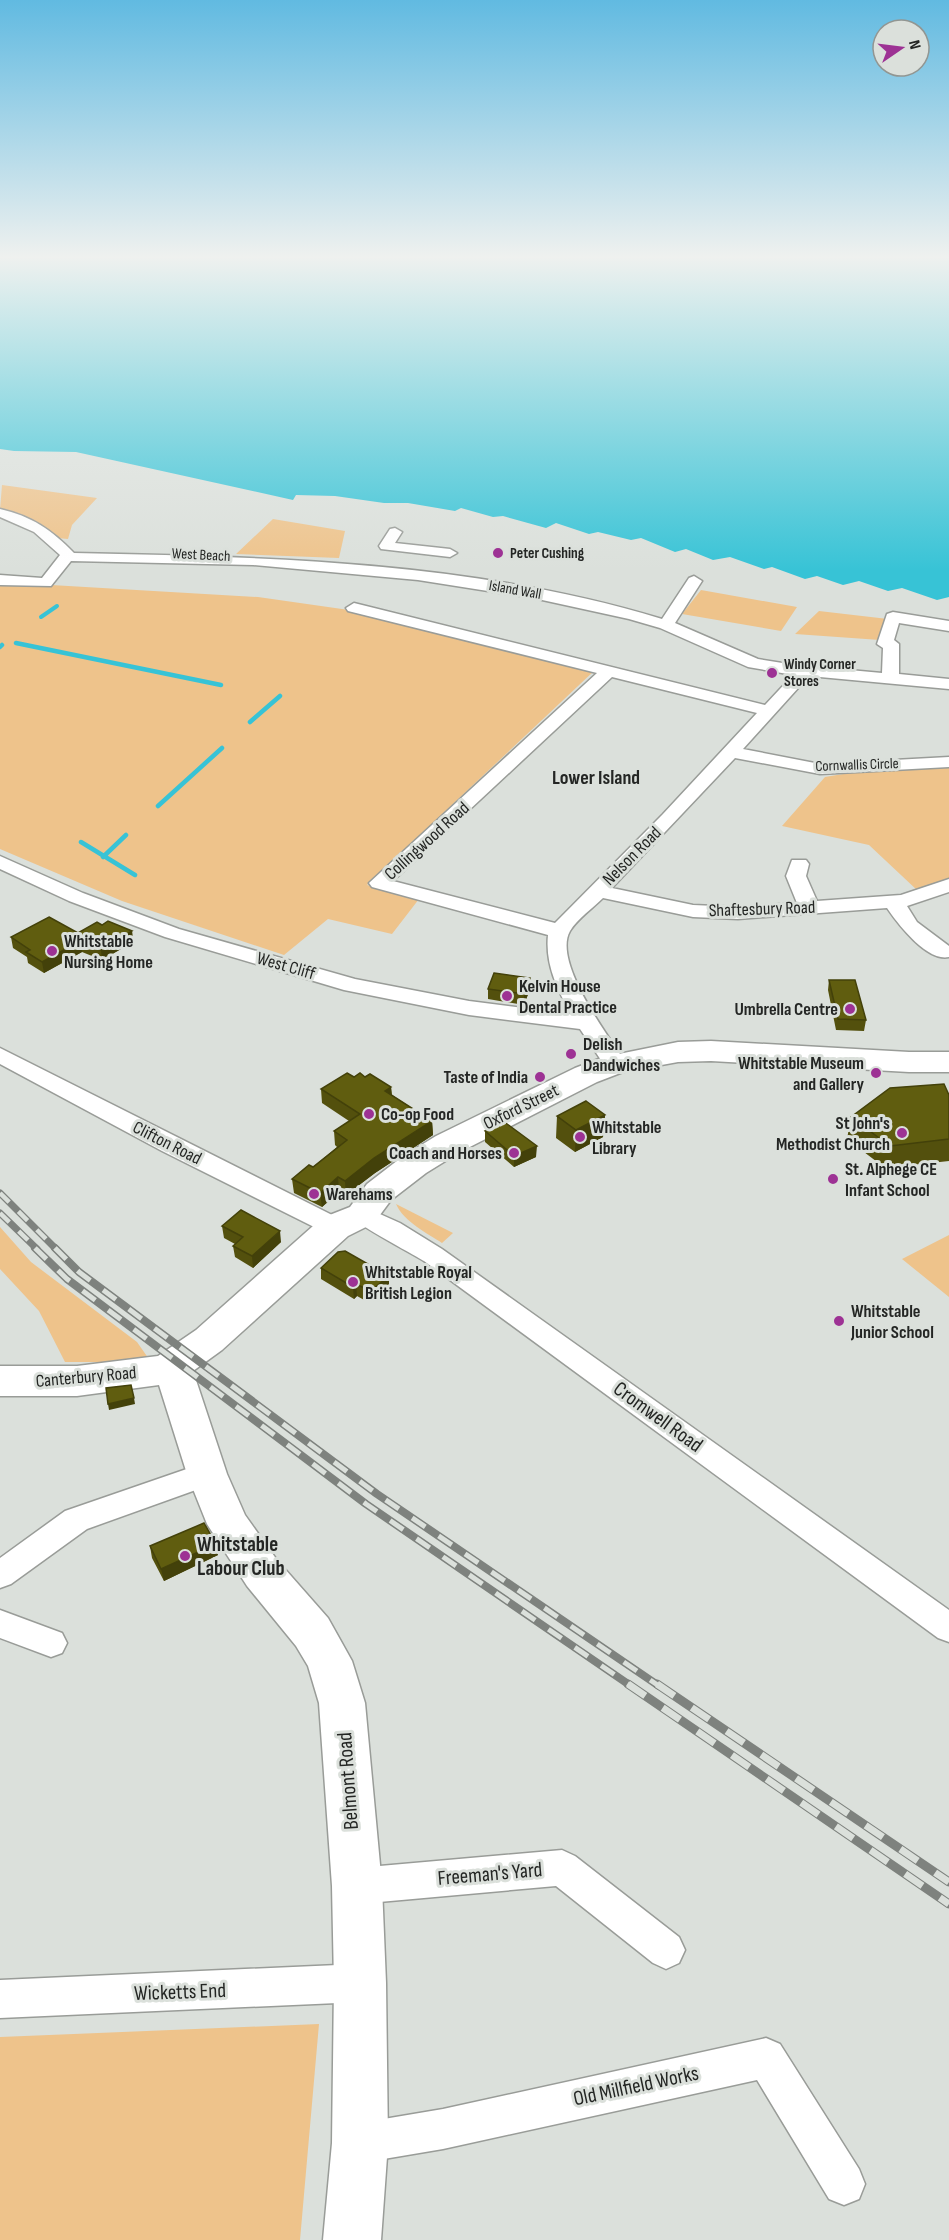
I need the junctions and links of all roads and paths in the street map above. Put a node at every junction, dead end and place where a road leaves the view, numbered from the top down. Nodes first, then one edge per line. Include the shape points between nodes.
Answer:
1 (0, 513) edge
2 (395, 532) dead end
3 (58, 544) junction
4 (426, 550) junction
5 (450, 553) dead end
6 (70, 557) junction
7 (345, 564) dead end
8 (2, 575) edge
9 (418, 575) junction
10 (694, 580) dead end
11 (354, 608) dead end
12 (666, 625) junction
13 (949, 626) edge
14 (609, 671) junction
15 (805, 671) junction
16 (890, 679) junction
17 (949, 684) edge
18 (769, 711) junction
19 (730, 752) junction
20 (949, 762) edge
21 (0, 862) edge
22 (799, 864) dead end
23 (949, 885) edge
24 (597, 891) junction
25 (893, 902) junction
26 (810, 908) junction
27 (558, 931) junction
28 (943, 952) dead end
29 (585, 1023) junction
30 (0, 1055) edge
31 (949, 1062) edge
32 (615, 1064) junction
33 (348, 1221) junction
34 (172, 1366) junction
35 (0, 1381) edge
36 (207, 1474) junction
37 (0, 1575) edge
38 (0, 1624) edge
39 (949, 1628) edge
40 (51, 1643) dead end
41 (357, 1886) junction
42 (666, 1950) dead end
43 (360, 1983) junction
44 (0, 1999) edge
45 (360, 2143) junction
46 (844, 2184) dead end
47 (352, 2240) edge

1 - 3 street via 36,526
2 - 4 street via 386,546
3 - 6 street
3 - 7 street, West Beach via 69,543 83,550 114,555 288,557
4 - 5 street
4 - 9 street
6 - 8 street via 64,559 46,583
6 - 9 street, Island Wall via 253,561
9 - 12 street, Island Wall via 533,593
10 - 12 street
11 - 14 street
12 - 15 street, Island Wall via 738,658
13 - 16 street via 893,617 885,644 891,644
14 - 18 street
14 - 27 street, Collingwood Road via 379,883
15 - 16 street, Island Wall
15 - 18 street, Nelson Road
16 - 17 street, Island Wall
18 - 19 street, Nelson Road
19 - 20 street, Cornwallis Circle via 820,769
19 - 24 street, Nelson Road
21 - 29 street, West Cliff via 76,897 172,933 352,985 435,1002
22 - 26 street via 796,876
23 - 25 street
24 - 26 street, Shaftesbury Road via 713,914
24 - 27 street, Nelson Road
25 - 26 street, Shaftesbury Road
25 - 28 street via 910,926
27 - 29 street via 555,947 559,965
29 - 32 street
30 - 33 street, Clifton Road via 171,1145
31 - 32 main road, Oxford Street via 711,1051 660,1054
32 - 33 main road, Oxford Street via 448,1144 379,1192
33 - 34 main road, Oxford Street via 209,1340
33 - 39 street, Cromwell Road via 391,1229 433,1255
34 - 35 main road, Canterbury Road via 77,1382
34 - 36 main road, Belmont Road
36 - 37 street via 76,1520
36 - 41 main road, Belmont Road via 228,1524 262,1574 312,1632 329,1661 342,1703
38 - 40 street
41 - 42 street, Freeman's Yard via 562,1868
41 - 43 main road, Belmont Road
43 - 44 street, Wicketts End
43 - 45 main road, Belmont Road
45 - 46 street, Old Millfield Works via 766,2058
45 - 47 main road, Belmont Road

